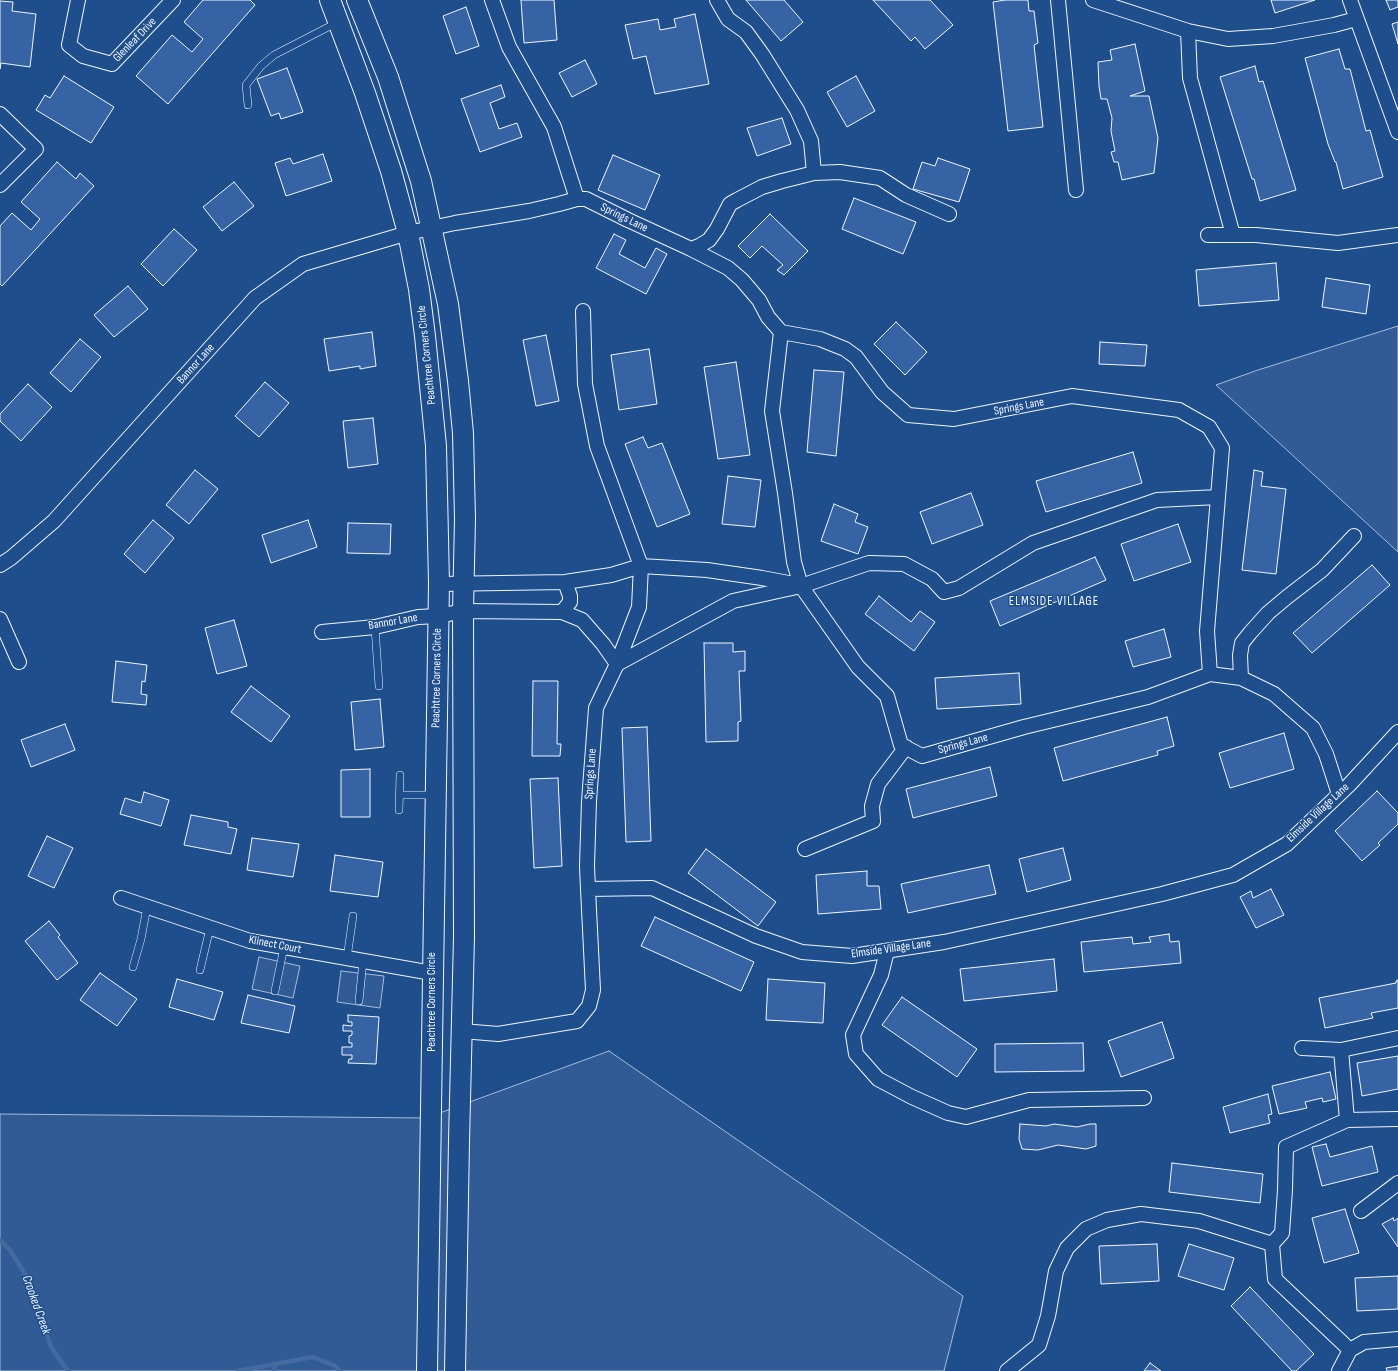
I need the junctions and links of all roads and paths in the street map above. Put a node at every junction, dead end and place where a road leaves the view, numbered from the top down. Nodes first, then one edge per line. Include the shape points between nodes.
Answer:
1 (78, 0) edge
2 (173, 0) edge
3 (330, 0) edge
4 (357, 0) edge
5 (492, 0) edge
6 (717, 0) edge
7 (1058, 0) edge
8 (1093, 0) edge
9 (1350, 0) edge
10 (1356, 19) junction
11 (338, 22) junction
12 (1188, 31) junction
13 (248, 104) dead end
14 (0, 114) edge
15 (1398, 132) edge
16 (814, 173) junction
17 (0, 185) edge
18 (1076, 190) dead end
19 (577, 199) junction
20 (949, 214) dead end
21 (432, 228) junction
22 (408, 233) junction
23 (1208, 235) dead end
24 (1232, 235) junction
25 (1398, 235) edge
26 (691, 249) junction
27 (584, 311) dead end
28 (780, 332) junction
29 (1218, 497) junction
30 (1354, 536) dead end
31 (0, 565) edge
32 (641, 566) junction
33 (565, 582) junction
34 (464, 583) junction
35 (439, 584) junction
36 (801, 586) junction
37 (463, 611) junction
38 (562, 612) junction
39 (438, 616) junction
40 (0, 619) edge
41 (375, 627) junction
42 (322, 632) dead end
43 (19, 662) dead end
44 (617, 664) junction
45 (1210, 674) junction
46 (1241, 678) junction
47 (379, 686) dead end
48 (1398, 732) edge
49 (906, 747) junction
50 (400, 775) dead end
51 (1339, 794) junction
52 (401, 795) junction
53 (436, 795) junction
54 (400, 810) dead end
55 (805, 849) dead end
56 (588, 889) junction
57 (121, 898) dead end
58 (147, 907) junction
59 (352, 916) dead end
60 (210, 928) junction
61 (284, 947) junction
62 (887, 951) junction
63 (347, 958) junction
64 (363, 961) junction
65 (133, 967) dead end
66 (200, 970) dead end
67 (432, 973) junction
68 (275, 991) dead end
69 (359, 1001) dead end
70 (462, 1032) junction
71 (1398, 1038) edge
72 (1302, 1048) dead end
73 (1341, 1050) junction
74 (1144, 1098) dead end
75 (1398, 1119) edge
76 (1346, 1120) junction
77 (1398, 1184) edge
78 (1361, 1211) dead end
79 (1272, 1244) junction
80 (1398, 1339) edge
81 (1350, 1350) junction
82 (427, 1371) edge
83 (456, 1371) edge
84 (1006, 1371) edge
85 (1339, 1371) edge

1 - 2 street, Glenleaf Drive via 69,45 83,56 112,64
3 - 11 street, Peachtree Corners Circle
4 - 21 street, Peachtree Corners Circle via 388,77 421,181
5 - 19 street via 509,47 554,127
6 - 16 street via 728,20 746,32 762,54 797,110 811,141
7 - 18 street
8 - 12 street
9 - 10 street
10 - 12 street via 1273,36 1228,40
10 - 15 street
11 - 13 lane via 274,55 261,66 246,85
11 - 22 street, Peachtree Corners Circle via 389,164
12 - 24 street via 1190,78
14 - 17 street via 36,149
16 - 20 street via 840,172 880,178 906,195
16 - 26 street via 762,187 730,204 709,240
19 - 21 street via 529,211
19 - 26 street, Springs Lane via 586,199
21 - 22 street, Bannor Lane
21 - 34 street, Peachtree Corners Circle via 448,304 458,381 463,440
22 - 31 street, Bannor Lane via 303,264 255,298 54,521
22 - 35 street, Peachtree Corners Circle via 424,323 436,446
23 - 24 street
24 - 25 street via 1338,242
26 - 28 street, Springs Lane via 728,268 742,280
27 - 32 street, Springs Lane via 585,384 597,446
28 - 29 street, Springs Lane via 820,339 856,357 882,392 908,415 954,419 1072,396 1179,410 1209,427 1222,448
28 - 36 street via 772,411 794,562
29 - 36 street via 1157,500 1033,543 959,588 944,592 932,579 904,564 869,563
29 - 45 street, Springs Lane via 1207,631
30 - 46 street via 1322,570 1268,613 1242,643
32 - 33 street via 611,575
32 - 36 street via 707,570
32 - 44 street, Springs Lane via 638,607
33 - 34 street
33 - 38 street via 570,602
34 - 35 street
34 - 37 street, Peachtree Corners Circle
35 - 39 street, Peachtree Corners Circle
36 - 44 street via 733,601
36 - 49 street via 858,667 887,696 901,745
37 - 38 street
37 - 39 street, Bannor Lane
37 - 70 street, Peachtree Corners Circle
38 - 44 street via 582,620
39 - 41 street, Bannor Lane via 418,617
39 - 53 street, Peachtree Corners Circle
40 - 43 street
41 - 42 street, Bannor Lane
41 - 47 lane
44 - 56 street, Springs Lane via 596,708 589,801
45 - 46 street, Springs Lane
45 - 49 street, Springs Lane via 1148,697 1024,727 922,756
46 - 51 street, Springs Lane via 1274,694 1313,728 1326,754
48 - 51 street, Elmside Village Lane
49 - 55 street via 878,784 872,806 873,821
50 - 52 lane
51 - 62 street, Elmside Village Lane via 1286,844 1233,875 1162,894 952,940
52 - 53 lane
52 - 54 lane
53 - 67 street, Peachtree Corners Circle
56 - 62 street, Elmside Village Lane via 652,888 756,936 802,952 852,956
56 - 70 street via 593,990 589,1006 577,1021 498,1034
57 - 58 street, Klinect Court
58 - 60 street, Klinect Court
58 - 65 lane
59 - 63 lane
60 - 61 street, Klinect Court via 250,941
60 - 66 lane
61 - 63 street, Klinect Court
61 - 68 lane
62 - 74 street via 881,974 853,1035 856,1054 878,1079 948,1113 966,1117 1029,1100
63 - 64 street, Klinect Court
64 - 67 street, Klinect Court
64 - 69 lane
67 - 82 street, Peachtree Corners Circle
70 - 83 street, Peachtree Corners Circle
71 - 73 street
72 - 73 street
73 - 76 street
75 - 76 street
76 - 79 street via 1286,1147 1282,1233
77 - 78 street
79 - 81 street via 1275,1279
79 - 84 street via 1200,1221 1141,1214 1107,1220 1086,1229 1067,1248 1056,1271 1048,1316 1039,1345
80 - 81 street via 1364,1342
81 - 85 street

